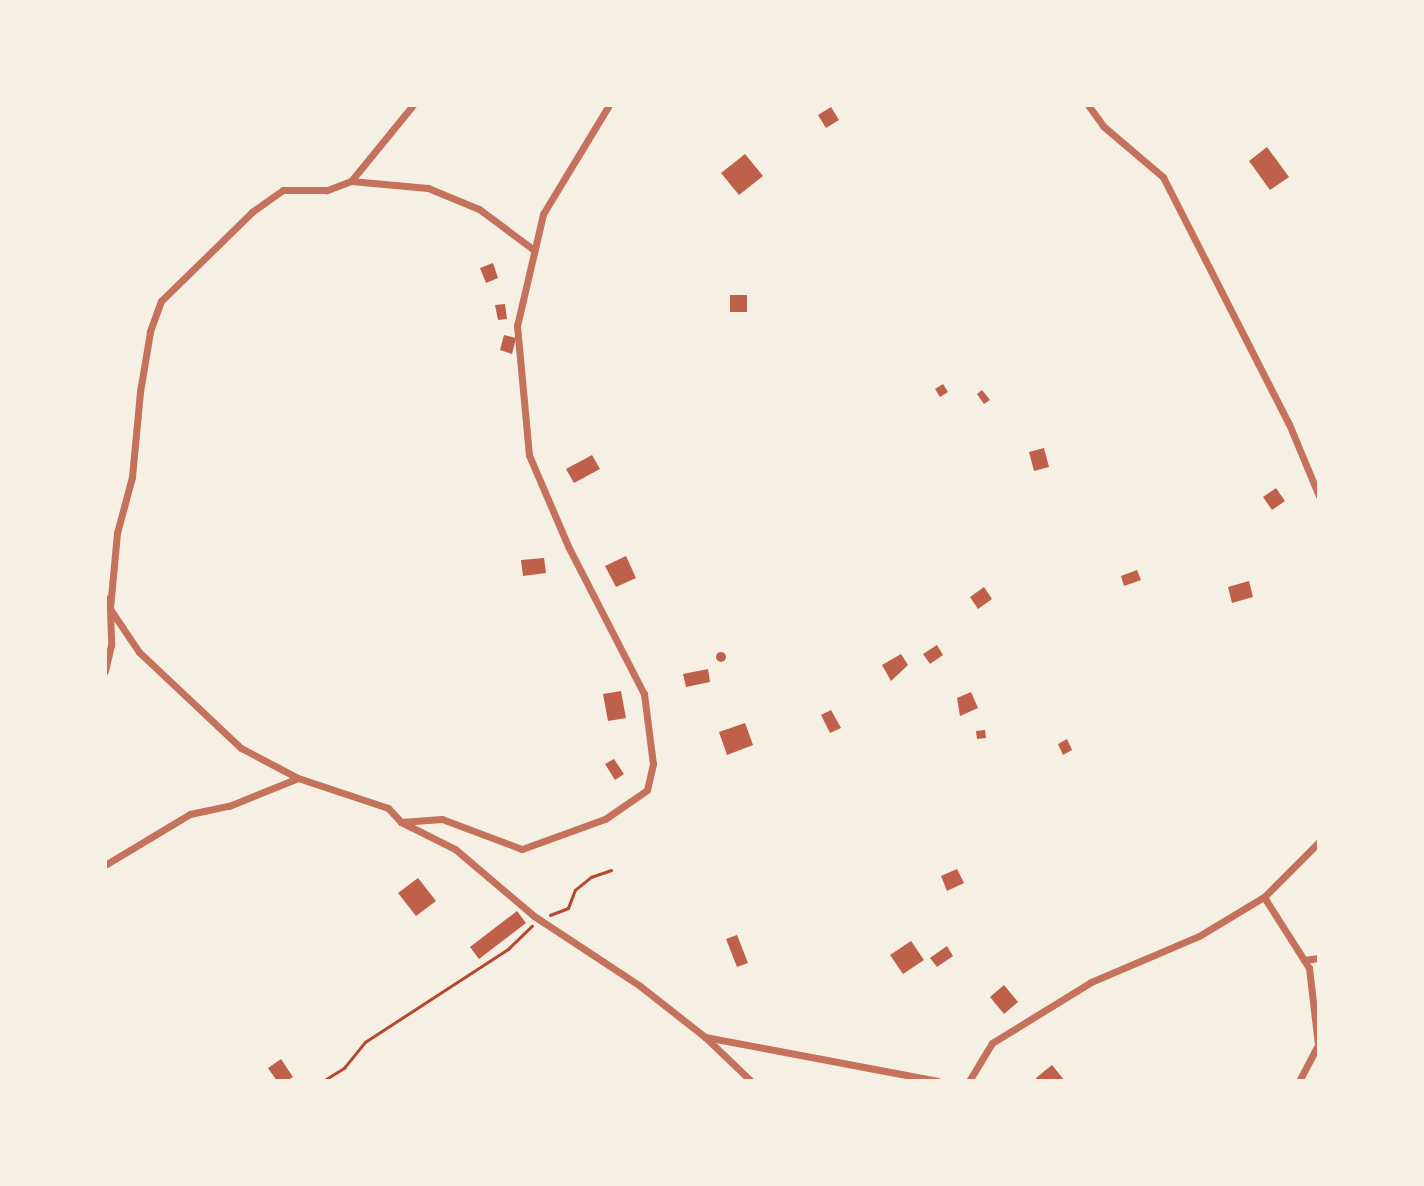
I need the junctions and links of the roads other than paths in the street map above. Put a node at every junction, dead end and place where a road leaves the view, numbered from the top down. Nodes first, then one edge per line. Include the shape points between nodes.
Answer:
1 (413, 105) edge
2 (609, 105) edge
3 (1088, 105) edge
4 (351, 181) junction
5 (534, 250) junction
6 (1319, 496) edge
7 (105, 598) edge
8 (110, 609) junction
9 (105, 671) edge
10 (298, 778) junction
11 (401, 822) junction
12 (1319, 842) edge
13 (105, 865) edge
14 (1264, 897) junction
15 (1319, 958) edge
16 (1304, 960) junction
17 (705, 1037) junction
18 (751, 1081) edge
19 (938, 1081) edge
20 (969, 1081) edge
21 (1299, 1081) edge

1 - 4 street
2 - 5 street via 543,214
3 - 6 street via 1103,126 1163,177 1289,424
4 - 5 street via 428,188 479,209
4 - 8 street via 327,190 283,190 252,212 161,301 142,380 132,477 117,533
5 - 11 street via 517,326 529,455 568,546 645,694 653,764 646,790 605,819 522,849 442,819
7 - 8 street
8 - 9 street via 111,645
8 - 10 street via 139,652 241,748
10 - 11 street via 388,808
10 - 13 street via 229,806 190,814
11 - 17 street via 455,849 539,919 640,986
12 - 14 street
14 - 16 street
14 - 20 street via 1199,936 1091,982 992,1042
15 - 16 street
16 - 21 street via 1309,968 1318,1045
17 - 18 street
17 - 19 street

